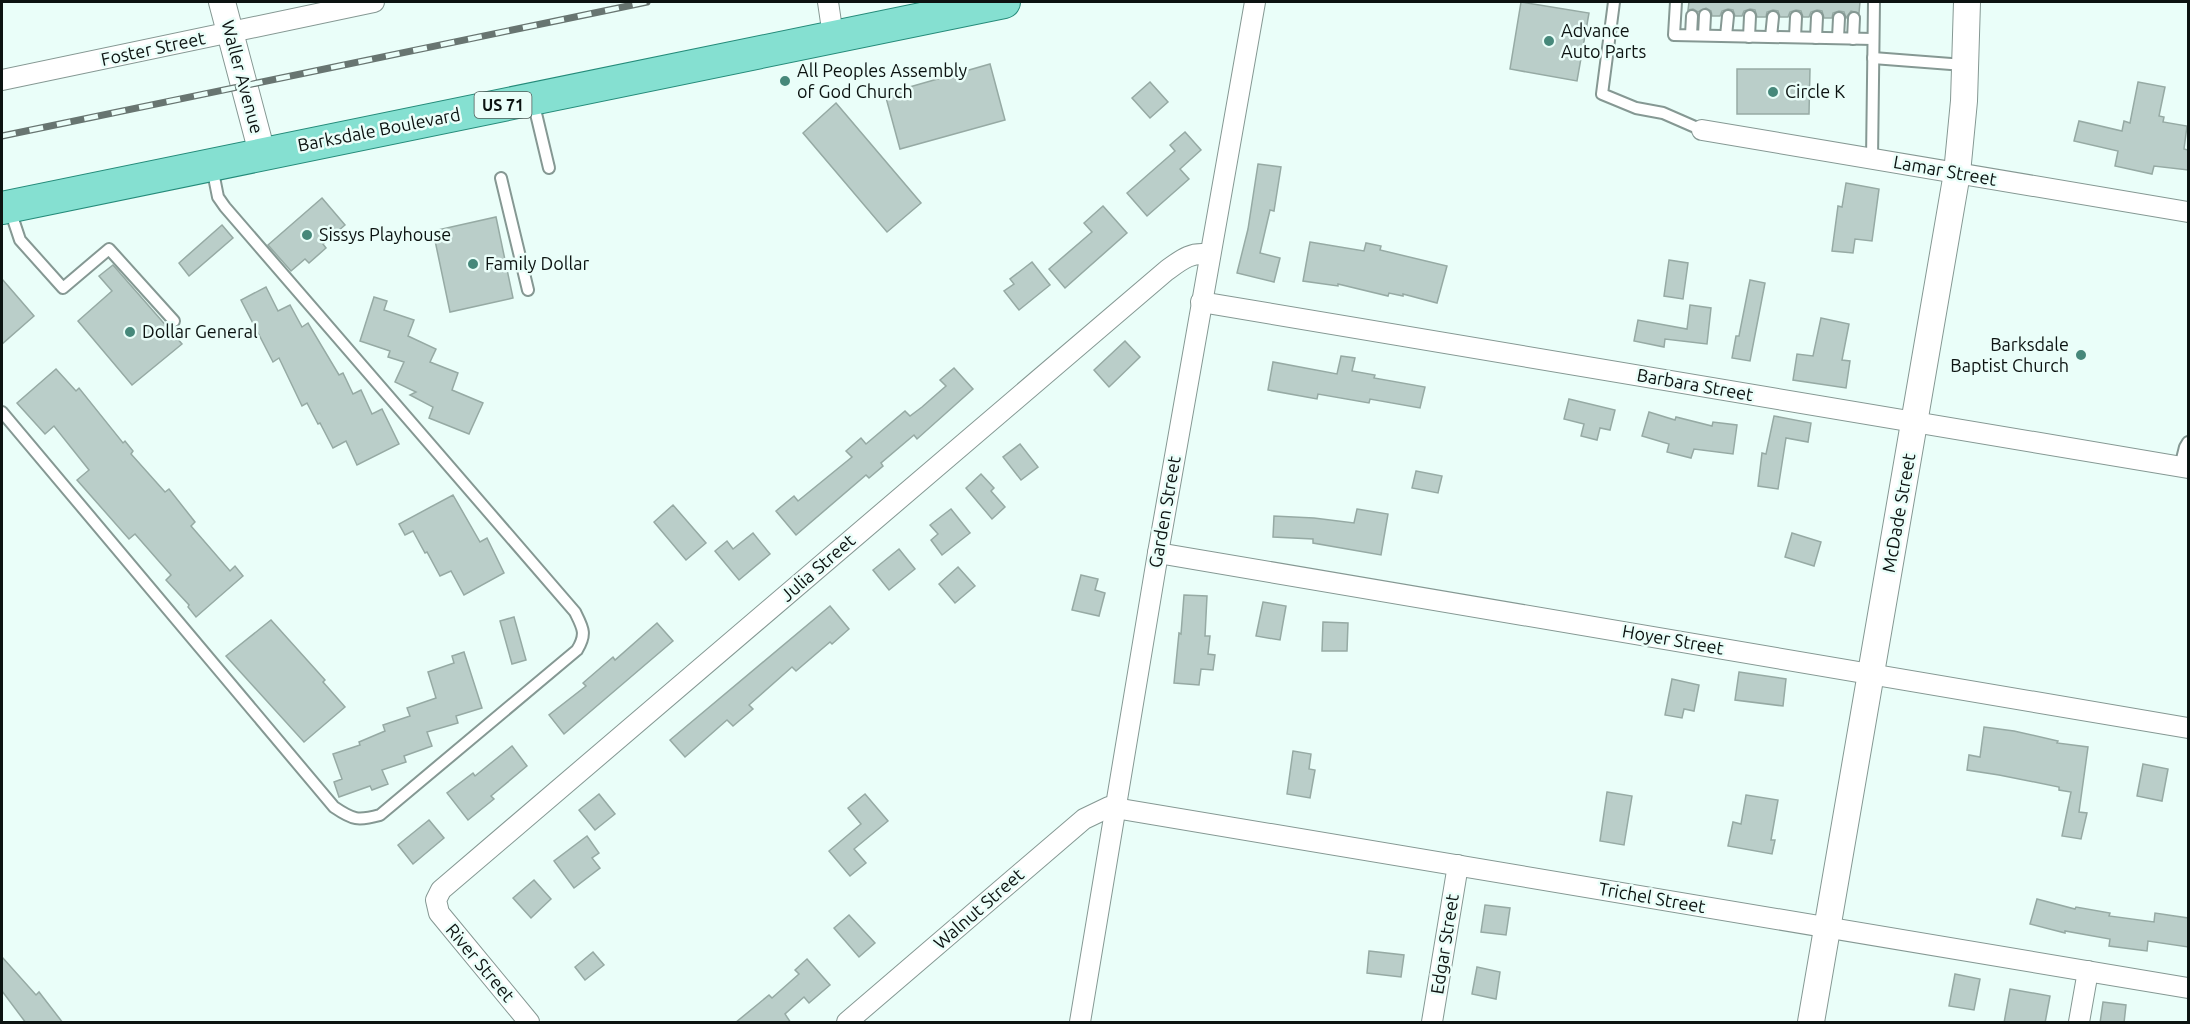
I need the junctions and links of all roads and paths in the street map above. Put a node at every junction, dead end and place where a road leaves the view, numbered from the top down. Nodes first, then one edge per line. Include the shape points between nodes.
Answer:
1 (222, 2) edge
2 (374, 2) edge
3 (828, 2) edge
4 (1004, 2) edge
5 (1255, 2) edge
6 (1614, 2) edge
7 (1676, 2) edge
8 (1874, 2) edge
9 (1967, 2) edge
10 (1705, 15) dead end
11 (1692, 16) dead end
12 (1728, 16) dead end
13 (1750, 16) dead end
14 (1773, 17) dead end
15 (1796, 17) dead end
16 (1818, 17) dead end
17 (1839, 18) dead end
18 (1854, 18) dead end
19 (230, 33) junction
20 (1704, 35) junction
21 (833, 36) junction
22 (1691, 36) junction
23 (1726, 36) junction
24 (1749, 37) junction
25 (1771, 37) junction
26 (1795, 37) junction
27 (1816, 38) junction
28 (1838, 38) junction
29 (1853, 39) junction
30 (1874, 39) junction
31 (1873, 58) junction
32 (1965, 64) junction
33 (2, 80) edge
34 (533, 99) junction
35 (1702, 130) joint
36 (262, 153) junction
37 (1872, 159) junction
38 (211, 164) junction
39 (549, 168) dead end
40 (1957, 173) junction
41 (501, 178) dead end
42 (5, 207) edge
43 (2188, 212) edge
44 (1210, 255) junction
45 (528, 290) dead end
46 (1201, 302) junction
47 (174, 321) dead end
48 (2, 412) edge
49 (1914, 422) junction
50 (2188, 442) edge
51 (2184, 468) edge
52 (1158, 552) junction
53 (1871, 674) junction
54 (2188, 728) edge
55 (1116, 807) junction
56 (1458, 865) junction
57 (436, 900) joint
58 (1828, 927) junction
59 (2088, 971) junction
60 (2188, 988) edge
61 (529, 1023) edge
62 (847, 1023) edge
63 (1080, 1023) edge
64 (1432, 1023) edge
65 (1811, 1023) edge
66 (2079, 1023) edge

1 - 19 street, Waller Avenue
2 - 19 street, Foster Street
3 - 21 street
4 - 21 main road, Barksdale Boulevard / US 71
5 - 44 street, Garden Street
6 - 35 lane via 1602,94
7 - 22 lane via 1674,35
8 - 30 lane
9 - 32 street, McDade Street
10 - 20 lane
11 - 22 lane
12 - 23 lane
13 - 24 lane
14 - 25 lane
15 - 26 lane
16 - 27 lane
17 - 28 lane
18 - 29 lane
19 - 33 street, Foster Street
19 - 36 street, Waller Avenue
20 - 22 lane
20 - 23 lane
21 - 34 main road, Barksdale Boulevard / US 71
23 - 24 lane
24 - 25 lane
25 - 26 lane
26 - 27 lane
27 - 28 lane
28 - 29 lane
29 - 30 lane
30 - 31 lane
31 - 32 lane
31 - 37 lane
32 - 40 street, McDade Street
34 - 36 main road, Barksdale Boulevard / US 71
34 - 39 lane
35 - 37 street, Lamar Street
36 - 38 main road, Barksdale Boulevard / US 71
37 - 40 street, Lamar Street
38 - 42 main road, Barksdale Boulevard / US 71
38 - 48 lane via 215,188 225,207 575,612 583,628 583,640 577,650 380,815 362,820 347,816 334,807
40 - 43 street, Lamar Street
40 - 49 street, McDade Street
41 - 45 lane
42 - 47 lane via 20,240 63,288 109,249
44 - 46 street, Garden Street
44 - 57 street, Julia Street via 1191,254 1166,271 441,890
46 - 49 street, Barbara Street
46 - 52 street, Garden Street
49 - 51 street, Barbara Street
49 - 53 street, McDade Street
50 - 51 lane
52 - 53 street, Hoyer Street
52 - 55 street, Garden Street
53 - 54 street, Hoyer Street
53 - 58 street, McDade Street
55 - 56 street, Trichel Street
55 - 62 street, Walnut Street via 1102,809 1084,819
55 - 63 street, Garden Street
56 - 58 street, Trichel Street
56 - 64 street, Edgar Street
57 - 61 street, River Street via 444,920
58 - 59 street, Trichel Street
58 - 65 street, McDade Street
59 - 60 street, Trichel Street
59 - 66 street

